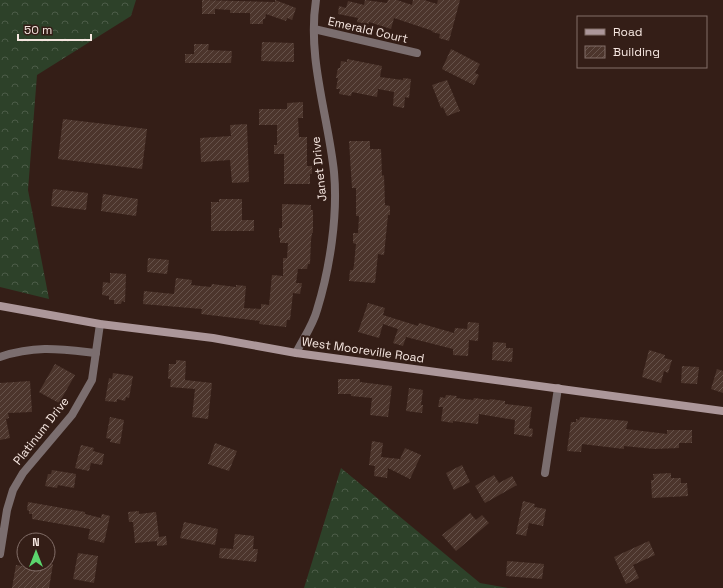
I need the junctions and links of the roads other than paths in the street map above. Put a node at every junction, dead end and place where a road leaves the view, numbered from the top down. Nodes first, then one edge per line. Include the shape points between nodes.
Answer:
1 (316, 0) edge
2 (314, 29) junction
3 (417, 53) dead end
4 (0, 306) edge
5 (100, 324) junction
6 (96, 353) junction
7 (296, 353) junction
8 (0, 357) edge
9 (558, 388) junction
10 (723, 411) edge
11 (545, 473) dead end
12 (0, 554) edge

1 - 2 street, Janet Drive
2 - 3 street, Emerald Court
2 - 7 street, Janet Drive via 334,171 335,209 329,260 317,311
4 - 5 main road, West Mooreville Road
5 - 6 street, Platinum Drive
5 - 7 main road, West Mooreville Road via 213,338
6 - 8 street via 59,348 33,349
6 - 12 street, Platinum Drive via 92,380 75,409 13,490
7 - 9 main road, West Mooreville Road
9 - 10 main road, West Mooreville Road
9 - 11 street

